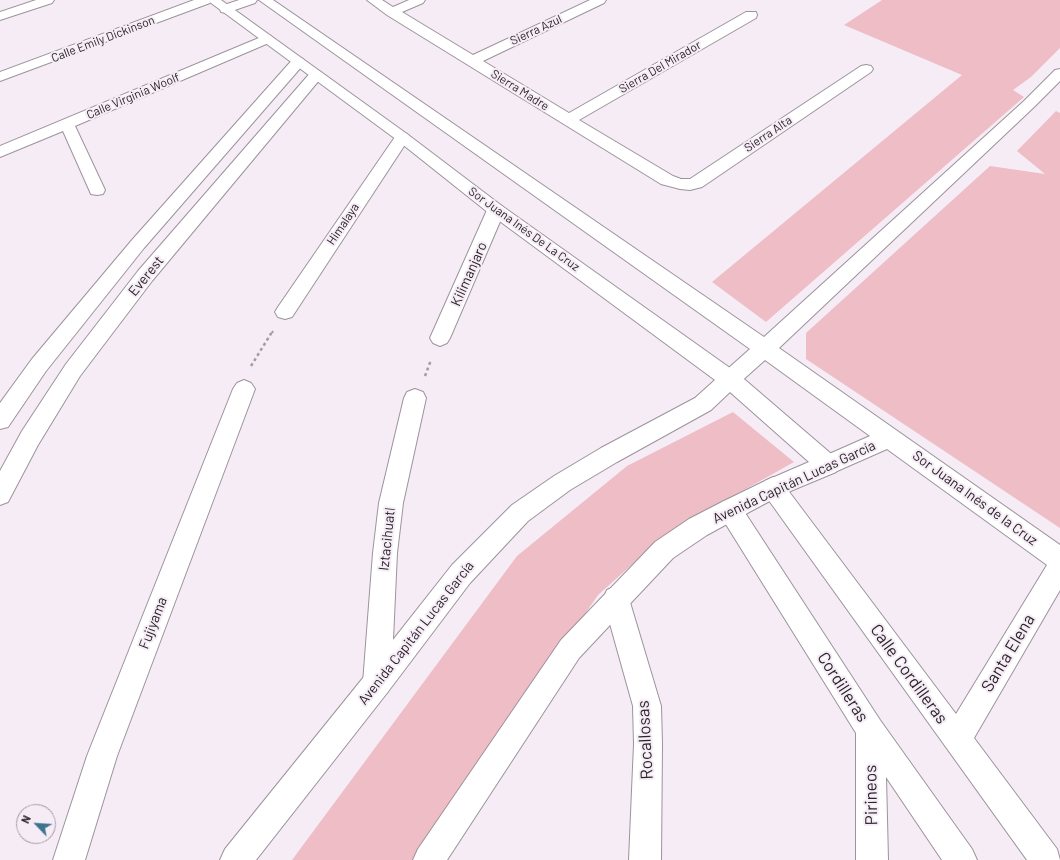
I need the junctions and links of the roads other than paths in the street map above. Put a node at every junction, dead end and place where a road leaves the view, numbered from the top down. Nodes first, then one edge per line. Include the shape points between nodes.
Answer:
1 (48, 0) edge
2 (251, 0) edge
3 (265, 0) edge
4 (373, 0) edge
5 (419, 0) edge
6 (600, 0) edge
7 (216, 2) edge
8 (392, 12) junction
9 (751, 15) dead end
10 (0, 16) edge
11 (266, 39) junction
12 (472, 61) junction
13 (298, 62) junction
14 (866, 68) dead end
15 (1060, 73) edge
16 (316, 75) junction
17 (0, 77) edge
18 (568, 120) junction
19 (67, 124) junction
20 (402, 137) junction
21 (0, 152) edge
22 (667, 180) joint
23 (97, 190) dead end
24 (496, 210) junction
25 (285, 312) road end
26 (440, 338) road end
27 (765, 349) junction
28 (730, 379) junction
29 (244, 389) road end
30 (415, 398) road end
31 (0, 420) edge
32 (890, 437) junction
33 (828, 465) junction
34 (773, 488) junction
35 (0, 494) edge
36 (730, 510) junction
37 (1060, 560) edge
38 (1060, 566) edge
39 (616, 600) junction
40 (377, 683) junction
41 (870, 730) junction
42 (957, 740) junction
43 (69, 860) edge
44 (236, 860) edge
45 (429, 860) edge
46 (645, 860) edge
47 (872, 860) edge
48 (961, 860) edge
49 (1046, 860) edge

1 - 10 street
2 - 7 street, Calle Emily Dickinson
3 - 27 street
4 - 8 street, Sierra Madre
5 - 8 street
6 - 12 street, Sierra Azul
7 - 11 street, Sor Juana Inés De La Cruz
7 - 17 street, Calle Emily Dickinson
8 - 12 street, Sierra Madre
9 - 18 street, Sierra Del Mirador
11 - 13 street, Sor Juana Inés De La Cruz
11 - 19 street, Calle Virginia Woolf
12 - 18 street, Sierra Madre
13 - 16 street, Sor Juana Inés De La Cruz
13 - 31 street, Everest via 138,244 43,360
14 - 22 street, Sierra Alta via 696,183 680,184
15 - 27 street, Avenida Capitán Lucas García
16 - 20 street, Sor Juana Inés De La Cruz
16 - 35 street, Everest via 144,276 73,370 30,438
18 - 22 street, Sierra Madre
19 - 21 street, Calle Virginia Woolf
19 - 23 street
20 - 24 street, Sor Juana Inés De La Cruz
20 - 25 street, Himalaya
24 - 26 street, Kilimanjaro
24 - 28 street, Sor Juana Inés De La Cruz
27 - 28 street, Avenida Capitán Lucas García
27 - 32 street, Sor Juana Inés de la Cruz
28 - 33 street, Sor Juana Inés De La Cruz
28 - 40 street, Avenida Capitán Lucas García via 703,404 602,459 520,513 461,574
29 - 43 street, Fujiyama via 105,748
30 - 40 street, Iztacihuatl via 391,503 385,553
32 - 33 street, Avenida Capitán Lucas García
32 - 37 street, Sor Juana Inés de la Cruz
33 - 34 street, Avenida Capitán Lucas García
34 - 36 street, Avenida Capitán Lucas García
34 - 42 street, Calle Cordilleras
36 - 39 street, Avenida Capitán Lucas García via 664,550
36 - 41 street, Cordilleras
38 - 42 street, Santa Elena
39 - 45 street, Avenida Capitán Lucas García via 570,649
39 - 46 street, Rocallosas via 647,706
40 - 44 street, Avenida Capitán Lucas García
41 - 47 street, Pirineos
41 - 48 street, Cordilleras
42 - 49 street, Calle Cordilleras

